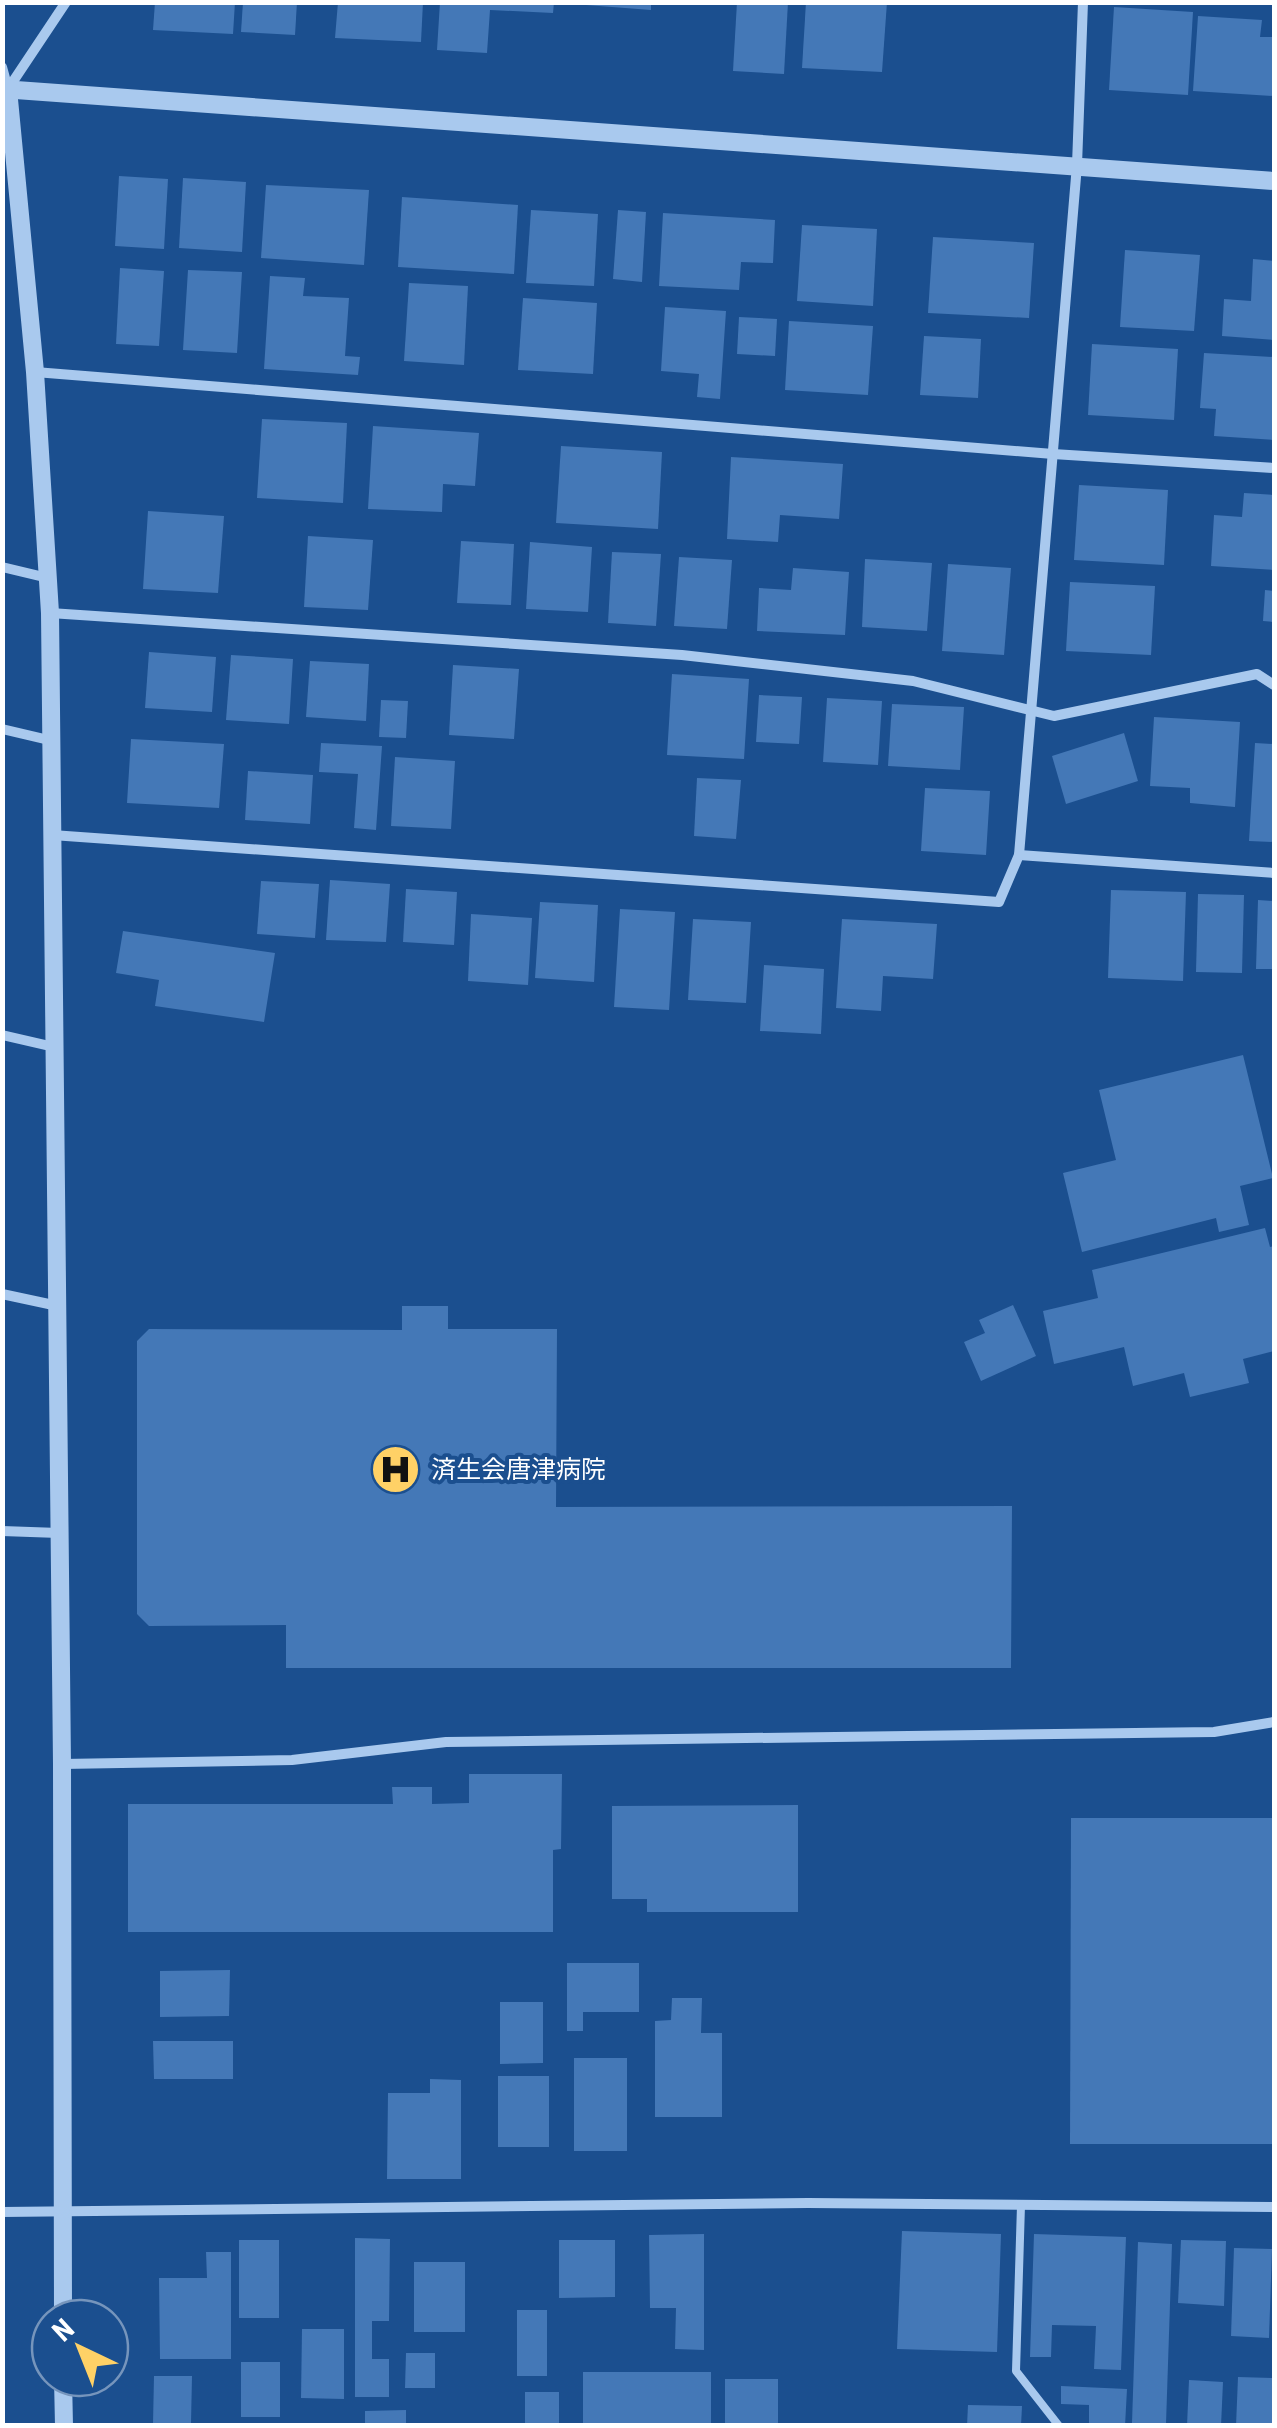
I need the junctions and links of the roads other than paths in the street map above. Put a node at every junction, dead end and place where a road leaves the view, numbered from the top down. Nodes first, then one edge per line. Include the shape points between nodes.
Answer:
1 (66, 2) edge
2 (1083, 2) edge
3 (2, 67) edge
4 (5, 89) edge
5 (1076, 166) junction
6 (1274, 181) edge
7 (34, 372) junction
8 (1053, 454) junction
9 (1274, 468) edge
10 (2, 568) edge
11 (48, 578) junction
12 (50, 612) junction
13 (1274, 685) edge
14 (1031, 710) junction
15 (2, 729) edge
16 (53, 740) junction
17 (52, 835) junction
18 (1019, 855) junction
19 (1274, 873) edge
20 (2, 1035) edge
21 (54, 1047) junction
22 (2, 1294) edge
23 (58, 1306) junction
24 (2, 1531) edge
25 (59, 1533) junction
26 (1274, 1722) edge
27 (62, 1764) junction
28 (1022, 2205) junction
29 (1274, 2207) edge
30 (63, 2210) junction
31 (2, 2212) edge
32 (63, 2298) edge
33 (64, 2398) edge
34 (64, 2426) edge
35 (1059, 2426) edge

1 - 4 street
2 - 5 street
3 - 4 street
4 - 5 street
4 - 7 street
5 - 6 street
5 - 8 street
7 - 8 street
7 - 11 street
8 - 9 street
8 - 14 street
10 - 11 street
11 - 12 street
12 - 14 street via 682,655 913,681
12 - 16 street
13 - 14 street via 1257,674 1054,716
14 - 18 street
15 - 16 street
16 - 17 street
17 - 18 street via 999,902
17 - 21 street
18 - 19 street
20 - 21 street
21 - 23 street
22 - 23 street
23 - 25 street
24 - 25 street
25 - 27 street
26 - 27 street via 1214,1732 446,1742 292,1760
27 - 30 street
28 - 29 street
28 - 30 street
28 - 35 lane via 1016,2371
30 - 31 street
30 - 32 street
33 - 34 street

